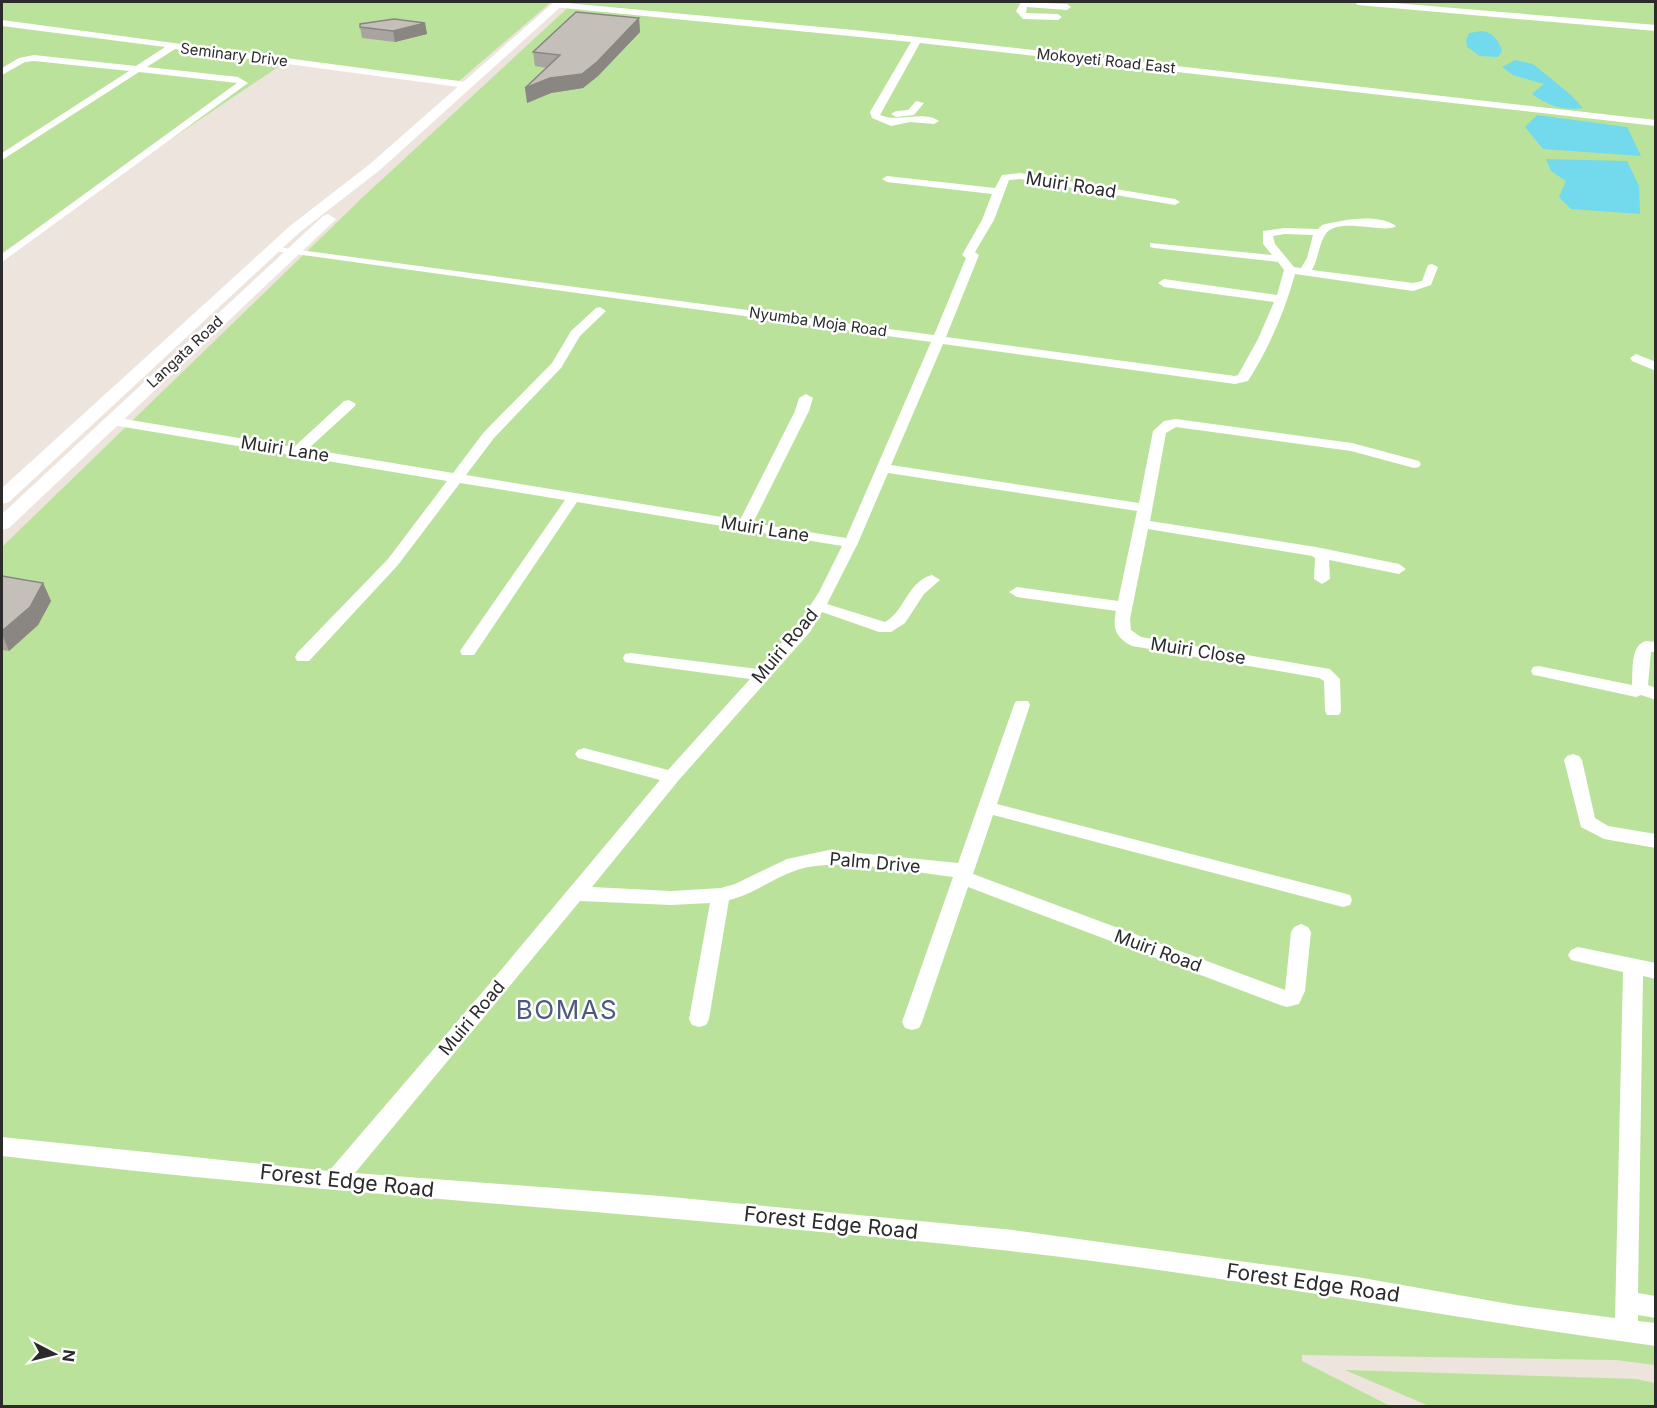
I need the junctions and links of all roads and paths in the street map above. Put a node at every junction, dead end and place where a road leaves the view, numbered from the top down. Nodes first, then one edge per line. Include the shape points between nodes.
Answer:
1 (1358, 2) edge
2 (558, 3) edge
3 (1025, 3) edge
4 (1067, 7) dead end
5 (1058, 17) dead end
6 (2, 23) edge
7 (1656, 28) edge
8 (917, 40) junction
9 (167, 46) junction
10 (133, 69) junction
11 (2, 72) edge
12 (466, 85) junction
13 (918, 103) dead end
14 (875, 111) junction
15 (934, 121) dead end
16 (1656, 123) edge
17 (2, 150) edge
18 (2, 157) edge
19 (363, 177) junction
20 (887, 179) dead end
21 (999, 192) junction
22 (1175, 202) dead end
23 (1390, 226) dead end
24 (1320, 232) junction
25 (1154, 245) dead end
26 (274, 248) junction
27 (296, 251) junction
28 (2, 259) edge
29 (1281, 259) junction
30 (1432, 267) dead end
31 (1290, 270) junction
32 (1305, 271) junction
33 (1164, 283) dead end
34 (1282, 298) junction
35 (600, 311) dead end
36 (938, 340) junction
37 (1636, 358) dead end
38 (1656, 367) edge
39 (806, 398) dead end
40 (349, 404) dead end
41 (112, 421) junction
42 (298, 451) junction
43 (1414, 464) dead end
44 (883, 468) junction
45 (458, 479) junction
46 (2, 498) edge
47 (573, 498) junction
48 (1145, 508) junction
49 (2, 524) edge
50 (1141, 524) junction
51 (745, 525) junction
52 (850, 543) junction
53 (1319, 553) junction
54 (1399, 569) dead end
55 (1322, 579) dead end
56 (932, 580) dead end
57 (1017, 592) dead end
58 (819, 606) junction
59 (1124, 607) junction
60 (1656, 647) edge
61 (468, 651) dead end
62 (303, 657) dead end
63 (632, 658) dead end
64 (1539, 671) dead end
65 (760, 675) junction
66 (1640, 688) junction
67 (1656, 696) edge
68 (1022, 705) dead end
69 (1333, 711) dead end
70 (584, 754) dead end
71 (1573, 760) dead end
72 (672, 777) junction
73 (985, 807) junction
74 (1656, 841) edge
75 (963, 874) junction
76 (577, 894) junction
77 (721, 895) junction
78 (1342, 900) dead end
79 (1301, 932) dead end
80 (1578, 955) dead end
81 (1633, 966) junction
82 (1656, 970) edge
83 (699, 1019) dead end
84 (912, 1022) dead end
85 (2, 1147) edge
86 (334, 1181) junction
87 (1629, 1302) junction
88 (1656, 1307) edge
89 (1626, 1330) junction
90 (1656, 1335) edge

1 - 7 street
2 - 8 street, Mokoyeti Road East
2 - 12 main road, Langata Road
3 - 4 street
3 - 5 street via 1020,11 1023,16
6 - 9 street, Seminary Drive
8 - 14 street
8 - 16 street, Mokoyeti Road East
9 - 10 street
9 - 12 street, Seminary Drive
10 - 11 street via 34,58
10 - 17 street
10 - 18 street
10 - 28 street via 243,83
12 - 19 main road, Langata Road
13 - 14 street via 907,114
14 - 15 street via 875,117 888,123 910,119
19 - 26 main road, Langata Road
19 - 27 main road, Langata Road
20 - 21 street
21 - 22 street, Muiri Road via 1006,177 1020,176
21 - 36 street, Muiri Road via 968,255 973,255
23 - 24 street via 1353,221
24 - 29 street via 1268,232 1269,244
24 - 32 street
25 - 29 street
26 - 27 street, Nyumba Moja Road
26 - 46 main road, Langata Road
27 - 36 street, Nyumba Moja Road
27 - 41 main road, Langata Road
29 - 31 street
30 - 32 street via 1427,283 1413,287
31 - 32 street
31 - 34 street, Nyumba Moja Road
33 - 34 street
34 - 36 street, Nyumba Moja Road via 1266,340 1240,380
35 - 45 street via 575,334 557,365 489,435
36 - 44 street, Muiri Road
37 - 38 street
39 - 51 street
40 - 42 street
41 - 42 street, Muiri Lane
41 - 49 main road, Langata Road
42 - 45 street, Muiri Lane
43 - 48 street, Muiri Close via 1352,447 1172,423 1163,427
44 - 48 street
44 - 52 street, Muiri Road
45 - 47 street, Muiri Lane
45 - 62 street via 393,562
47 - 51 street, Muiri Lane
47 - 61 street
48 - 50 street, Muiri Close
50 - 53 street
50 - 59 street, Muiri Close
51 - 52 street, Muiri Lane
52 - 58 street, Muiri Road
53 - 54 street
53 - 55 street
56 - 58 street via 924,583 892,627
57 - 59 street
58 - 65 street, Muiri Road
59 - 69 street, Muiri Close via 1123,633 1138,642 1324,673 1332,679
60 - 66 street via 1646,646 1644,650
63 - 65 street
64 - 66 street via 1630,691
65 - 72 street, Muiri Road
66 - 67 street
68 - 73 street
70 - 72 street
71 - 74 street via 1587,822 1604,832
72 - 76 street, Muiri Road
73 - 75 street
73 - 78 street
75 - 77 street, Palm Drive via 829,857 793,864 748,887
75 - 79 street, Muiri Road via 1042,909 1287,999 1295,992
75 - 84 street
76 - 77 street, Palm Drive via 671,898
76 - 86 street, Muiri Road
77 - 83 street
80 - 81 street
81 - 82 street
81 - 87 street
85 - 86 street, Forest Edge Road
86 - 89 street, Forest Edge Road via 661,1206 1013,1241
87 - 88 street
87 - 89 street
89 - 90 street, Forest Edge Road

